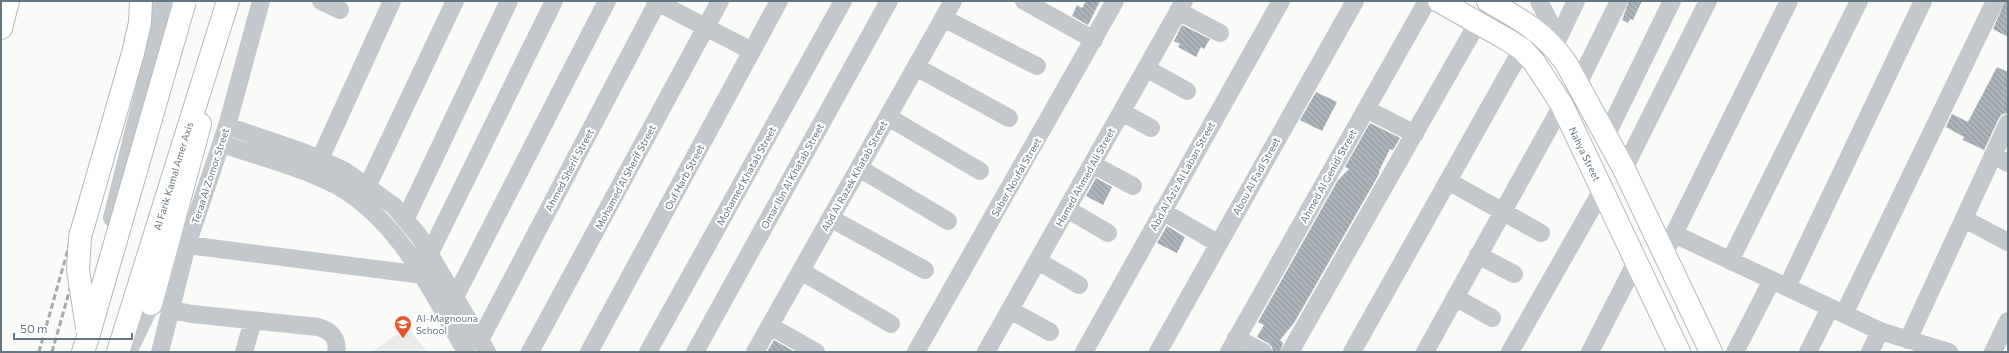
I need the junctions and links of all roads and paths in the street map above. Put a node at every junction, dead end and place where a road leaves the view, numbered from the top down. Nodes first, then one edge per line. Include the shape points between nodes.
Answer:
1 (8, 1) edge
2 (141, 1) edge
3 (162, 1) edge
4 (185, 1) edge
5 (229, 1) edge
6 (261, 1) edge
7 (321, 1) edge
8 (392, 1) edge
9 (455, 1) edge
10 (509, 1) edge
11 (554, 1) edge
12 (607, 1) edge
13 (720, 1) edge
14 (779, 1) edge
15 (843, 1) edge
16 (889, 1) edge
17 (953, 1) edge
18 (1024, 1) edge
19 (1115, 1) edge
20 (1281, 1) edge
21 (1355, 1) edge
22 (1427, 1) edge
23 (1439, 1) edge
24 (1488, 1) edge
25 (1539, 1) edge
26 (1576, 1) edge
27 (1619, 1) edge
28 (1672, 1) edge
29 (1708, 1) edge
30 (1789, 1) edge
31 (1859, 1) edge
32 (1923, 1) edge
33 (1994, 1) edge
34 (657, 2) edge
35 (1181, 6) edge
36 (340, 10) dead end
37 (943, 18) junction
38 (1478, 22) junction
39 (706, 27) junction
40 (1, 28) edge
41 (1220, 33) dead end
42 (1094, 40) junction
43 (1556, 43) junction
44 (752, 51) junction
45 (1528, 56) junction
46 (1037, 66) dead end
47 (916, 67) junction
48 (1146, 68) junction
49 (1578, 84) junction
50 (1187, 91) dead end
51 (1562, 105) junction
52 (1366, 109) junction
53 (1122, 112) junction
54 (888, 117) junction
55 (1009, 118) dead end
56 (2008, 123) edge
57 (227, 126) junction
58 (1151, 128) dead end
59 (1415, 134) junction
60 (1606, 136) junction
61 (222, 144) junction
62 (320, 159) junction
63 (2001, 159) edge
64 (1092, 164) junction
65 (858, 168) junction
66 (1624, 169) junction
67 (980, 171) dead end
68 (1448, 181) junction
69 (1133, 186) dead end
70 (367, 187) junction
71 (1602, 190) junction
72 (1067, 209) junction
73 (1162, 211) junction
74 (1503, 211) junction
75 (406, 218) junction
76 (830, 218) junction
77 (1964, 219) junction
78 (948, 221) dead end
79 (1108, 233) dead end
80 (1541, 233) dead end
81 (1665, 242) junction
82 (2008, 242) edge
83 (1219, 244) junction
84 (187, 245) junction
85 (429, 255) junction
86 (1478, 255) junction
87 (1634, 257) junction
88 (1038, 261) junction
89 (1730, 261) junction
90 (925, 270) dead end
91 (801, 271) junction
92 (1514, 274) dead end
93 (423, 275) junction
94 (1779, 284) junction
95 (1079, 285) dead end
96 (455, 297) junction
97 (1455, 297) junction
98 (151, 304) joint
99 (172, 310) junction
100 (1010, 310) junction
101 (1837, 311) junction
102 (1492, 318) dead end
103 (253, 321) junction
104 (2008, 321) edge
105 (891, 324) dead end
106 (770, 326) junction
107 (1880, 331) junction
108 (1050, 332) dead end
109 (89, 340) edge
110 (1908, 340) junction
111 (1233, 345) edge
112 (483, 346) edge
113 (1431, 350) edge
114 (118, 352) edge
115 (128, 352) edge
116 (160, 352) edge
117 (244, 352) edge
118 (336, 352) edge
119 (466, 352) edge
120 (530, 352) edge
121 (589, 352) edge
122 (648, 352) edge
123 (695, 352) edge
124 (755, 352) edge
125 (816, 352) edge
126 (916, 352) edge
127 (986, 352) edge
128 (1084, 352) edge
129 (1158, 352) edge
130 (1263, 352) edge
131 (1290, 352) edge
132 (1352, 352) edge
133 (1510, 352) edge
134 (1590, 352) edge
135 (1679, 352) edge
136 (1711, 352) edge
137 (1735, 352) edge
138 (1808, 352) edge
139 (1870, 352) edge
140 (1949, 352) edge
141 (1993, 352) edge

1 - 40 main road
2 - 109 main road, bridge via 140,23 133,53 80,237 78,270
3 - 109 street via 145,86 93,294
4 - 109 main road, bridge
5 - 98 main road via 226,27
5 - 114 main road, Al Farik Kamal Amer Axis
6 - 57 street, Teraa Al Zomor Street
7 - 36 street
8 - 62 street
9 - 70 street
10 - 75 street
11 - 85 street
12 - 96 street
13 - 39 street, Mohamed Al Sherif Street
14 - 44 street, Ouf Harb Street
15 - 122 street, Mohamed Khatab Street
16 - 123 street, Omar Ibn Al Khatab Street
17 - 37 street, Abd Al Razek Khatab Street
18 - 42 street
19 - 42 street, Saber Noufal Street
20 - 73 street, Abd Al Aziz Al Laban Street
21 - 83 street, Abou Al Fadl Street
22 - 52 street, Ahmed Al Genidi Street
23 - 38 main road, Nahya Street
24 - 43 main road
25 - 43 street
26 - 43 street
27 - 49 street
28 - 60 street
29 - 66 street
30 - 81 street
31 - 89 street
32 - 94 street
33 - 101 street
34 - 39 street
34 - 112 street, Ahmed Sherif Street
35 - 41 street
35 - 48 street, Hamed Ahmed Ali Street
37 - 46 street
37 - 47 street, Abd Al Razek Khatab Street
38 - 45 main road, Nahya Street
38 - 59 street
39 - 44 street
39 - 120 street, Mohamed Al Sherif Street
42 - 126 street, Saber Noufal Street
43 - 45 main road
43 - 49 main road
44 - 121 street, Ouf Harb Street
45 - 51 main road, Nahya Street
45 - 68 street
47 - 54 street, Abd Al Razek Khatab Street
47 - 55 street
48 - 50 street
48 - 53 street, Hamed Ahmed Ali Street
49 - 60 main road
51 - 71 main road, Nahya Street
51 - 74 street
52 - 59 street
52 - 111 street, Ahmed Al Genidi Street
53 - 58 street
53 - 64 street, Hamed Ahmed Ali Street
54 - 65 street, Abd Al Razek Khatab Street
54 - 67 street
56 - 63 street
57 - 61 street, Teraa Al Zomor Street
57 - 62 street
59 - 131 street
60 - 66 main road
61 - 84 street, Teraa Al Zomor Street
61 - 93 street via 297,170 346,191 392,231
62 - 70 street via 345,171
63 - 77 street
64 - 69 street
64 - 72 street, Hamed Ahmed Ali Street
65 - 76 street, Abd Al Razek Khatab Street
65 - 78 street
66 - 81 main road
68 - 74 street
68 - 132 street
70 - 75 street
71 - 87 main road, Nahya Street
71 - 133 street
72 - 79 street
72 - 88 street, Hamed Ahmed Ali Street
73 - 83 street
73 - 128 street, Abd Al Aziz Al Laban Street
74 - 80 street
74 - 86 street
75 - 85 street
76 - 90 street
76 - 91 street, Abd Al Razek Khatab Street
77 - 82 street
77 - 110 street
81 - 87 main road
81 - 89 street
81 - 136 main road
83 - 129 street, Abou Al Fadl Street
84 - 93 street
84 - 99 street, Teraa Al Zomor Street
85 - 96 street
86 - 92 street
86 - 97 street
87 - 134 street
87 - 135 main road, Nahya Street
88 - 95 street
88 - 100 street, Hamed Ahmed Ali Street
89 - 94 street
91 - 105 street
91 - 106 street, Abd Al Razek Khatab Street
93 - 119 street
94 - 101 street
94 - 137 street
96 - 112 street
97 - 102 street
97 - 113 street
98 - 115 street
99 - 103 street
99 - 116 street, Teraa Al Zomor Street
100 - 108 street
100 - 127 street, Hamed Ahmed Ali Street
101 - 107 street
101 - 138 street
103 - 117 street
103 - 118 street via 323,328 334,338
104 - 141 street
106 - 124 street, Abd Al Razek Khatab Street
106 - 125 street
107 - 110 street
107 - 139 street
110 - 140 street
111 - 130 street

